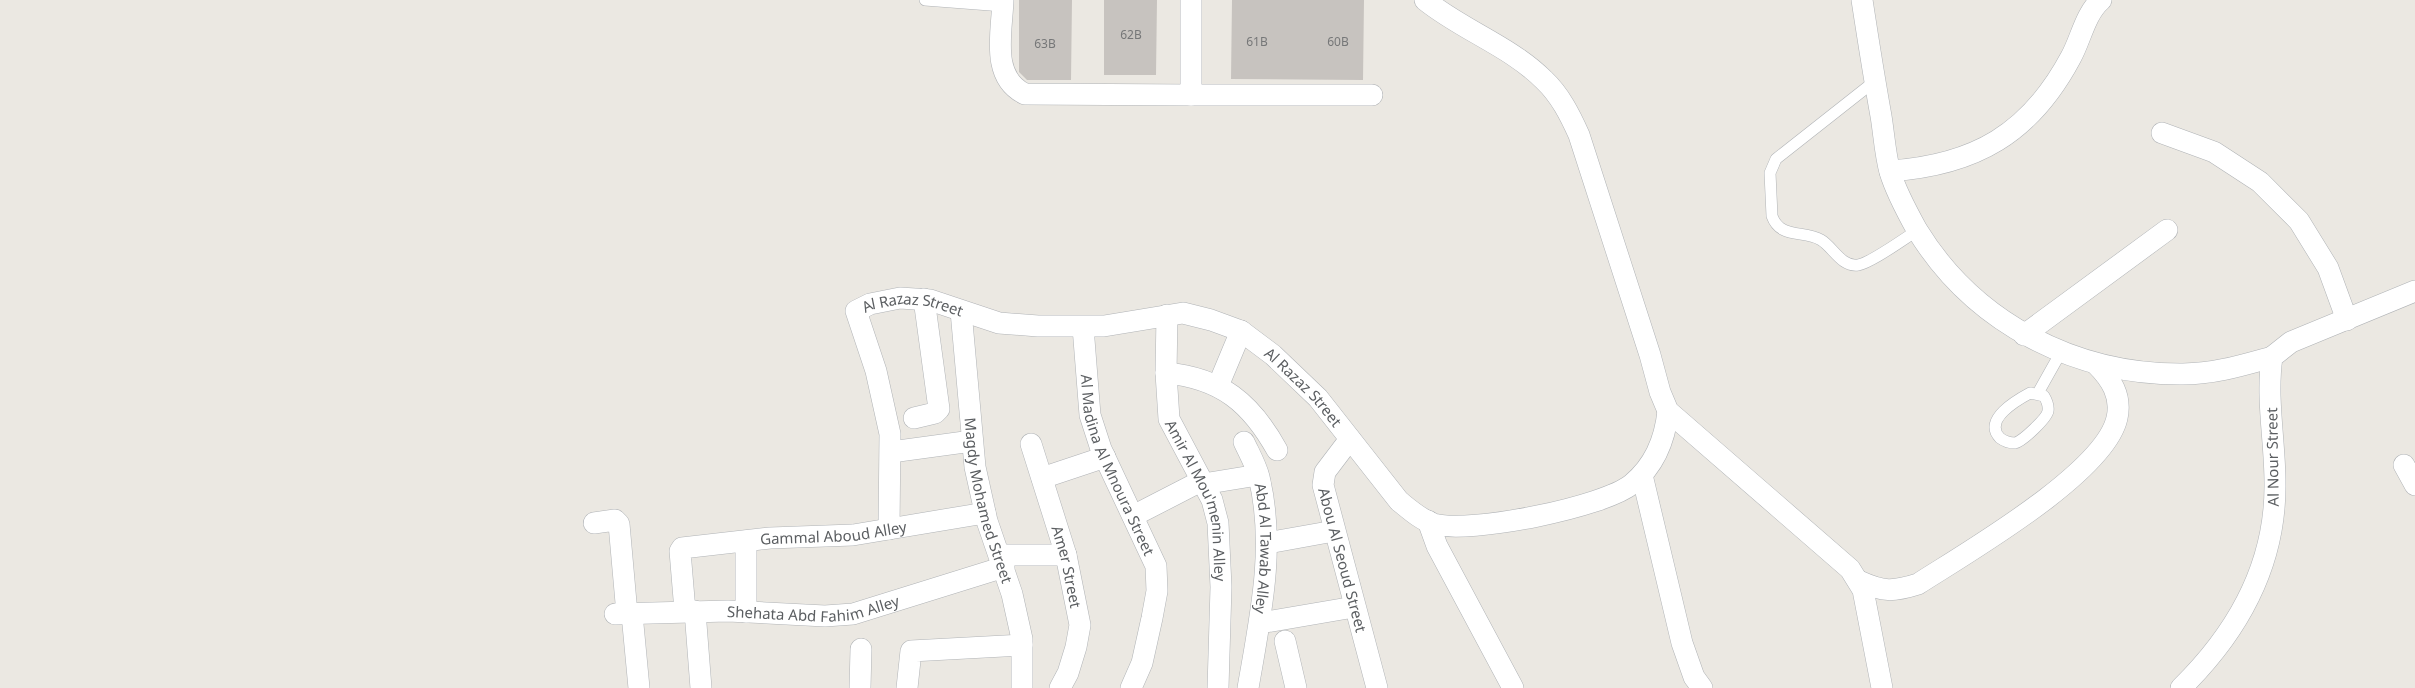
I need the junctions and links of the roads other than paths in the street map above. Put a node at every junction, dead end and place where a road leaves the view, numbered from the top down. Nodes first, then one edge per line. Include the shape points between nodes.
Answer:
1 (925, 0) edge
2 (1191, 0) edge
3 (1425, 0) edge
4 (1862, 0) edge
5 (2101, 0) edge
6 (1003, 3) edge
7 (1875, 81) junction
8 (1191, 95) junction
9 (1372, 95) dead end
10 (2162, 133) dead end
11 (1890, 172) junction
12 (1918, 230) junction
13 (2167, 230) dead end
14 (2415, 291) edge
15 (924, 299) junction
16 (961, 311) junction
17 (1167, 315) junction
18 (2347, 320) junction
19 (1083, 327) junction
20 (1241, 331) junction
21 (2024, 335) junction
22 (2061, 352) junction
23 (2272, 358) junction
24 (2096, 364) junction
25 (1166, 373) junction
26 (1218, 386) junction
27 (2038, 393) junction
28 (1668, 411) junction
29 (914, 418) dead end
30 (1350, 439) junction
31 (972, 441) junction
32 (1244, 442) dead end
33 (1031, 444) dead end
34 (1277, 450) dead end
35 (891, 452) junction
36 (1105, 457) junction
37 (2404, 465) dead end
38 (1258, 475) junction
39 (1642, 475) junction
40 (1042, 478) junction
41 (1202, 482) junction
42 (2415, 485) edge
43 (985, 513) junction
44 (1133, 516) junction
45 (1428, 521) junction
46 (594, 523) dead end
47 (889, 529) junction
48 (1334, 531) junction
49 (746, 541) junction
50 (1267, 543) junction
51 (1066, 555) junction
52 (1002, 561) junction
53 (1859, 581) junction
54 (1354, 607) junction
55 (690, 611) junction
56 (746, 612) junction
57 (625, 614) junction
58 (1260, 623) junction
59 (1285, 641) dead end
60 (1022, 645) junction
61 (861, 649) dead end
62 (639, 688) edge
63 (701, 688) edge
64 (860, 688) edge
65 (907, 688) edge
66 (1022, 688) edge
67 (1060, 688) edge
68 (1131, 688) edge
69 (1218, 688) edge
70 (1248, 688) edge
71 (1296, 688) edge
72 (1377, 688) edge
73 (1513, 688) edge
74 (1702, 688) edge
75 (1882, 688) edge
76 (2181, 688) edge

1 - 6 lane
2 - 8 street
3 - 28 street via 1447,18 1544,79 1570,116 1591,171
4 - 7 street
5 - 11 street via 2091,12 2057,84 2037,109 2012,131 1955,161 1924,169
6 - 8 street via 1001,65 1016,90 1025,94
7 - 11 street
7 - 12 lane via 1776,159 1770,173 1772,216 1784,231 1817,238 1843,261 1853,265 1865,263
8 - 9 street
10 - 18 street via 2214,152 2260,182 2299,221 2328,268
11 - 12 street via 1906,211
12 - 21 street via 1956,282 1988,311
13 - 21 street
14 - 18 street
15 - 16 street, Al Razaz Street
15 - 29 street via 939,409
15 - 35 street, Al Razaz Street via 900,298 870,304 856,311 876,371
16 - 19 street, Al Razaz Street via 999,323
16 - 31 street, Magdy Mohamed Street
17 - 19 street, Al Razaz Street
17 - 20 street, Al Razaz Street via 1183,313
17 - 25 street, Amir Al Mou'menin Alley
18 - 23 street via 2291,342
19 - 36 street, Al Madina Al Mnoura Street via 1090,415
20 - 26 street
20 - 30 street, Al Razaz Street via 1273,355 1318,398
21 - 22 street
22 - 24 street
22 - 27 lane
23 - 24 street via 2229,369 2185,374 2140,372
23 - 76 street, Al Nour Street via 2269,379 2275,484 2264,560 2250,597 2231,630 2208,661
24 - 53 street via 2110,378 2117,397 2117,418 2110,436 2096,455 2070,480 1918,584 1898,590 1878,589
25 - 26 street
25 - 41 street, Amir Al Mou'menin Alley via 1169,419
26 - 34 street via 1242,402 1262,424
27 - 27 lane via 2030,393 2000,415 1996,422 2000,438 2007,442 2023,439 2047,415 2048,402
28 - 39 street, Al Razaz Street via 1661,446
28 - 53 street via 1840,558
30 - 45 street, Al Razaz Street via 1399,502
30 - 48 street, Abou Al Seoud Street via 1325,472 1323,480
31 - 35 street
31 - 43 street, Magdy Mohamed Street
32 - 38 street, Abd Al Tawab Alley
33 - 40 street, Amer Street
35 - 47 street
36 - 40 street
36 - 44 street, Al Madina Al Mnoura Street
37 - 42 street
38 - 41 street
38 - 50 street, Abd Al Tawab Alley
39 - 45 street, Al Razaz Street via 1621,492 1525,519 1476,526
39 - 74 street via 1682,643 1694,677
40 - 51 street, Amer Street
41 - 44 street
41 - 69 street, Amir Al Mou'menin Alley via 1215,510 1219,534
43 - 47 street, Gammal Aboud Alley
43 - 52 street, Magdy Mohamed Street
44 - 68 street, Al Madina Al Mnoura Street via 1156,566 1157,591 1142,663
45 - 73 street via 1450,572
46 - 57 street via 615,520 619,524
47 - 49 street, Gammal Aboud Alley via 853,535
48 - 50 street
48 - 54 street, Abou Al Seoud Street
49 - 55 street, Gammal Aboud Alley via 680,549
49 - 56 street
50 - 58 street, Abd Al Tawab Alley
51 - 52 street, Shehata Abd Fahim Alley
51 - 67 street, Amer Street via 1080,625 1076,648
52 - 56 street, Shehata Abd Fahim Alley via 853,614 825,616
52 - 60 street, Magdy Mohamed Street
53 - 75 street via 1866,600
54 - 58 street
54 - 72 street, Abou Al Seoud Street
55 - 56 street, Shehata Abd Fahim Alley
55 - 57 street, Shehata Abd Fahim Alley
55 - 63 street
57 - 62 street
58 - 70 street, Abd Al Tawab Alley
59 - 71 street
60 - 65 street via 911,651
60 - 66 street, Magdy Mohamed Street
61 - 64 street

